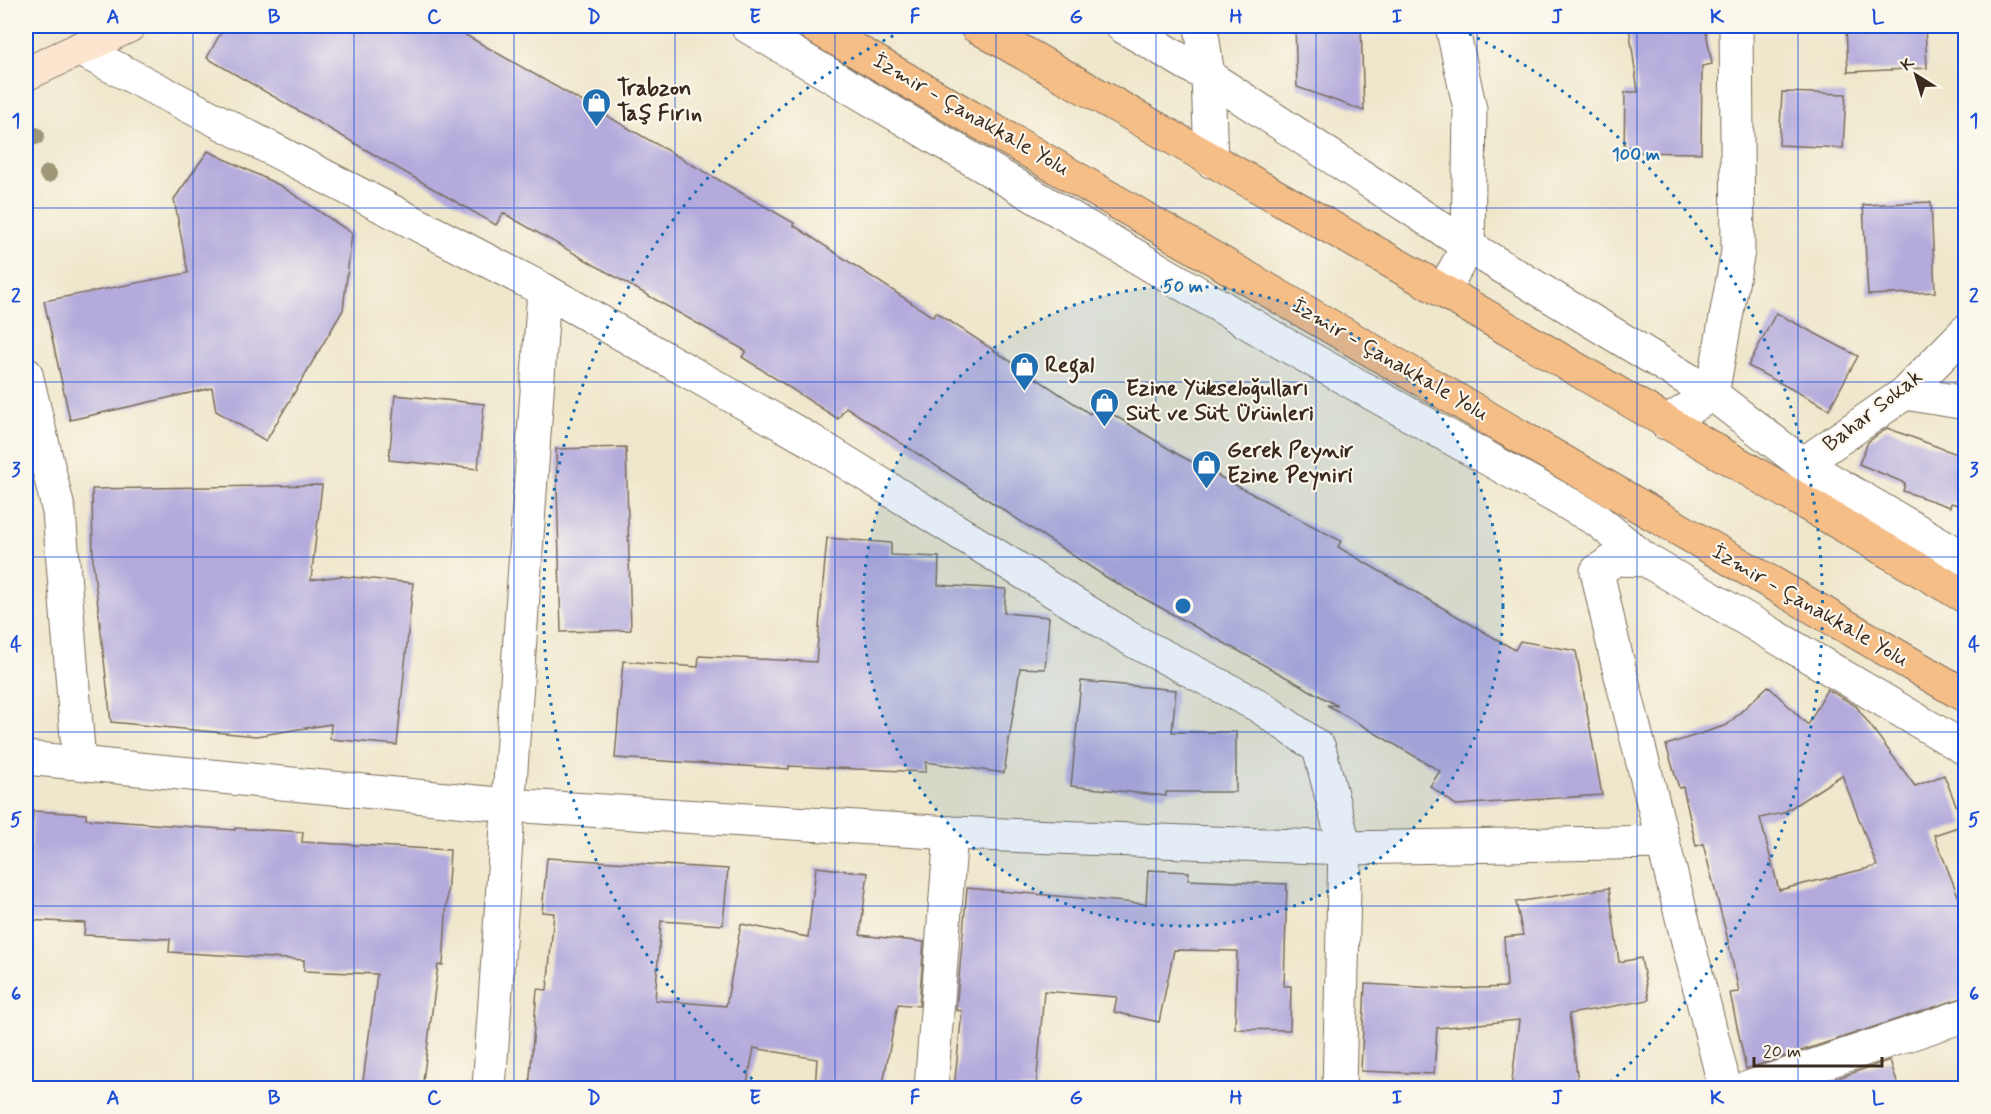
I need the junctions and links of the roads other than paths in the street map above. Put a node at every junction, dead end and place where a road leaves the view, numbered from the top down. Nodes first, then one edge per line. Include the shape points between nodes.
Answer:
1 (129, 26) edge
2 (747, 26) edge
3 (814, 26) edge
4 (976, 26) edge
5 (1122, 26) edge
6 (1201, 26) edge
7 (1452, 26) edge
8 (1736, 26) edge
9 (79, 49) junction
10 (26, 74) edge
11 (1209, 76) junction
12 (1211, 161) junction
13 (1468, 246) junction
14 (544, 290) junction
15 (1443, 291) junction
16 (1965, 331) edge
17 (26, 374) edge
18 (1905, 393) junction
19 (1712, 394) junction
20 (1965, 403) edge
21 (1666, 423) junction
22 (1803, 464) junction
23 (1609, 488) junction
24 (1597, 520) junction
25 (1965, 559) edge
26 (1646, 560) junction
27 (1965, 597) edge
28 (1965, 696) edge
29 (1965, 749) edge
30 (26, 758) edge
31 (79, 762) junction
32 (508, 805) junction
33 (951, 833) junction
34 (1663, 842) junction
35 (1345, 848) junction
36 (1965, 1015) edge
37 (489, 1089) edge
38 (931, 1089) edge
39 (1339, 1089) edge
40 (1725, 1089) edge
41 (1748, 1089) edge

1 - 9 main road
2 - 24 street via 1279,341
3 - 23 highway, İzmir - Çanakkale Yolu
4 - 12 highway
5 - 11 street
6 - 11 street
7 - 13 street via 1470,109
8 - 19 street via 1738,251
9 - 10 main road
9 - 14 street
11 - 12 street
11 - 13 street
12 - 15 highway
13 - 15 street
13 - 19 street
14 - 32 street
14 - 35 street via 810,440 1134,641 1259,706 1319,748
15 - 21 highway
16 - 18 street, Bahar Sokak
17 - 31 street via 59,512
18 - 20 street
18 - 22 street, Bahar Sokak
19 - 21 street
19 - 22 street
21 - 27 highway
22 - 25 street
23 - 24 street
23 - 28 highway, İzmir - Çanakkale Yolu
24 - 26 street
26 - 29 street
26 - 34 street via 1616,559 1597,571
30 - 31 street
31 - 32 street
32 - 33 street
32 - 37 street
33 - 35 street
33 - 38 street
34 - 35 street
34 - 40 street
35 - 39 street
36 - 41 street

